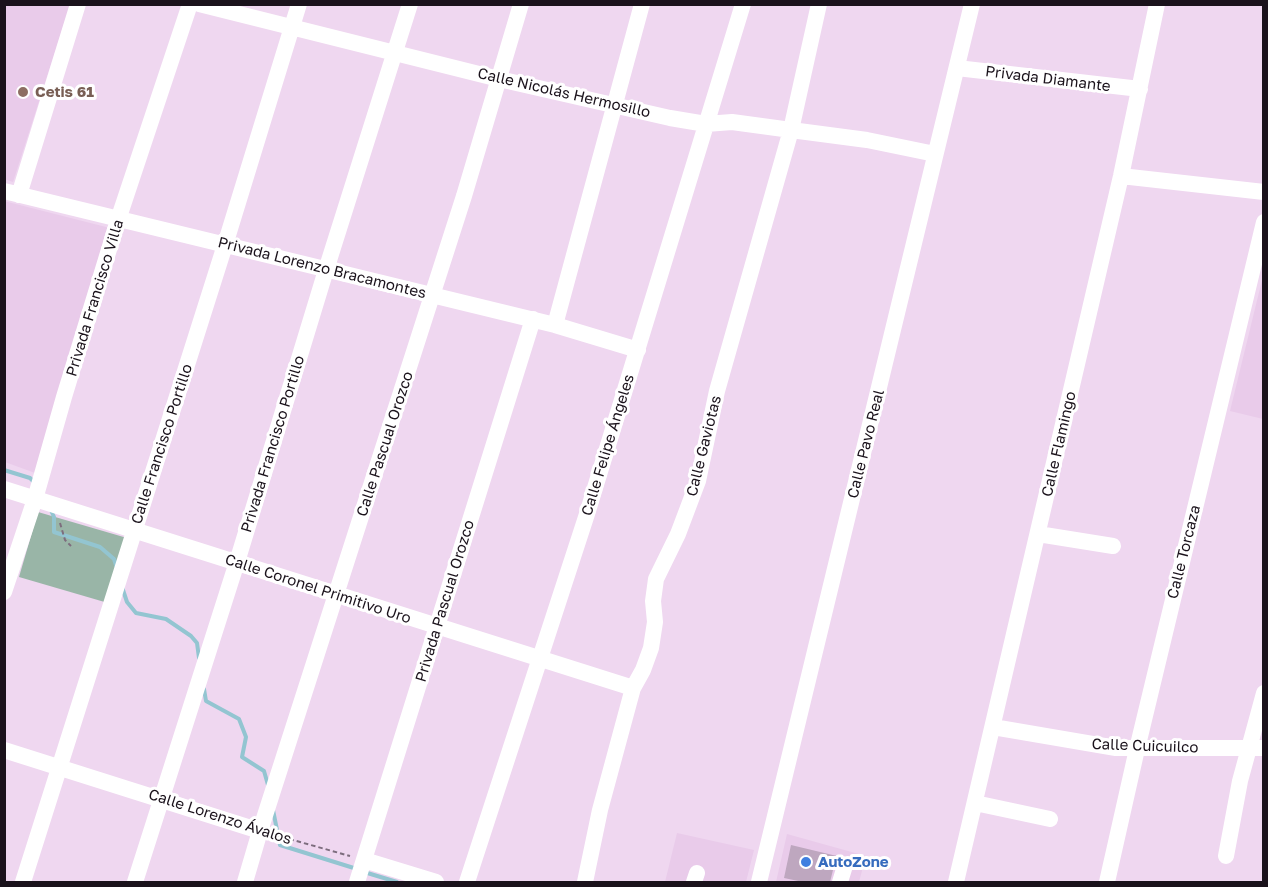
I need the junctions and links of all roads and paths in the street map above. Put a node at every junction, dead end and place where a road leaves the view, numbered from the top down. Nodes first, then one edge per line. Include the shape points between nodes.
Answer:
1 (78, 4) edge
2 (190, 4) edge
3 (198, 4) edge
4 (299, 4) edge
5 (410, 4) edge
6 (521, 4) edge
7 (642, 4) edge
8 (743, 4) edge
9 (819, 4) edge
10 (972, 4) edge
11 (1157, 4) edge
12 (292, 26) junction
13 (394, 53) junction
14 (957, 68) junction
15 (499, 79) junction
16 (1140, 89) junction
17 (616, 105) junction
18 (706, 124) junction
19 (791, 129) junction
20 (935, 154) junction
21 (1121, 176) junction
22 (1263, 192) edge
23 (12, 193) edge
24 (118, 220) junction
25 (1263, 222) edge
26 (225, 245) junction
27 (326, 270) junction
28 (433, 295) junction
29 (533, 320) junction
30 (555, 325) junction
31 (638, 350) junction
32 (4, 489) edge
33 (35, 499) junction
34 (56, 505) junction
35 (135, 529) junction
36 (1038, 534) junction
37 (71, 546) dead end
38 (1113, 546) dead end
39 (237, 562) junction
40 (4, 592) edge
41 (336, 595) junction
42 (437, 628) junction
43 (539, 660) junction
44 (633, 688) junction
45 (1263, 693) edge
46 (993, 727) junction
47 (1137, 749) junction
48 (1257, 749) edge
49 (4, 750) edge
50 (60, 766) junction
51 (161, 798) junction
52 (975, 803) junction
53 (1050, 819) dead end
54 (260, 831) junction
55 (1226, 856) dead end
56 (364, 860) junction
57 (24, 882) edge
58 (135, 882) edge
59 (245, 882) edge
60 (357, 882) edge
61 (436, 882) edge
62 (466, 882) edge
63 (585, 882) edge
64 (759, 882) edge
65 (956, 882) edge
66 (1107, 882) edge

1 - 23 street
2 - 24 street, Privada Francisco Villa
3 - 12 street, Calle Nicolás Hermosillo
4 - 12 street, Calle Francisco Portillo
5 - 13 street, Privada Francisco Portillo
6 - 15 street, Calle Pascual Orozco
7 - 17 street
8 - 18 street, Calle Felipe Ángeles
9 - 19 street, Calle Gaviotas
10 - 14 street, Calle Pavo Real
11 - 16 street, Calle Flamingo
12 - 13 street, Calle Nicolás Hermosillo
12 - 26 street, Calle Francisco Portillo
13 - 15 street, Calle Nicolás Hermosillo
13 - 27 street, Privada Francisco Portillo
14 - 16 street, Privada Diamante
14 - 20 street, Calle Pavo Real
15 - 17 street, Calle Nicolás Hermosillo
15 - 28 street, Calle Pascual Orozco
16 - 21 street, Calle Flamingo
17 - 18 street, Calle Nicolás Hermosillo
17 - 30 street
18 - 19 street, Calle Nicolás Hermosillo via 732,122
18 - 31 street, Calle Felipe Ángeles
19 - 20 street, Calle Nicolás Hermosillo
19 - 44 street, Calle Gaviotas via 717,392 698,481 656,579 651,648
20 - 64 street, Calle Pavo Real
21 - 22 street
21 - 36 street, Calle Flamingo
23 - 24 street, Privada Lorenzo Bracamontes
24 - 26 street, Privada Lorenzo Bracamontes
24 - 33 street, Privada Francisco Villa
25 - 47 street, Calle Torcaza
26 - 27 street, Privada Lorenzo Bracamontes
26 - 35 street, Calle Francisco Portillo
27 - 28 street, Privada Lorenzo Bracamontes
27 - 39 street, Privada Francisco Portillo
28 - 29 street, Privada Lorenzo Bracamontes
28 - 41 street, Calle Pascual Orozco
29 - 30 street, Privada Lorenzo Bracamontes
29 - 42 street, Privada Pascual Orozco
30 - 31 street, Privada Lorenzo Bracamontes
31 - 43 street, Calle Felipe Ángeles
32 - 33 street, Calle Coronel Primitivo Uro
33 - 34 street, Calle Coronel Primitivo Uro
33 - 40 street, Privada Francisco Villa
34 - 35 street, Calle Coronel Primitivo Uro
34 - 37 path via 65,540
35 - 39 street, Calle Coronel Primitivo Uro
35 - 50 street, Calle Francisco Portillo
36 - 38 street
36 - 46 street, Calle Flamingo
39 - 41 street, Calle Coronel Primitivo Uro
39 - 51 street, Privada Francisco Portillo
41 - 42 street, Calle Coronel Primitivo Uro
41 - 54 street, Calle Pascual Orozco
42 - 43 street, Calle Coronel Primitivo Uro
42 - 56 street, Privada Pascual Orozco
43 - 44 street, Calle Coronel Primitivo Uro
43 - 62 street, Calle Felipe Ángeles
44 - 63 street, Calle Gaviotas
45 - 48 street
46 - 47 street, Calle Cuicuilco
46 - 52 street, Calle Flamingo
47 - 48 street, Calle Cuicuilco
47 - 66 street, Calle Torcaza
48 - 55 street via 1240,782
49 - 50 street, Calle Lorenzo Ávalos
50 - 51 street, Calle Lorenzo Ávalos
50 - 57 street, Calle Francisco Portillo
51 - 54 street, Calle Lorenzo Ávalos
51 - 58 street, Privada Francisco Portillo
52 - 53 street
52 - 65 street, Calle Flamingo
54 - 56 path, Calle Lorenzo Ávalos
54 - 59 street, Calle Pascual Orozco
56 - 60 street, Privada Pascual Orozco
56 - 61 street

